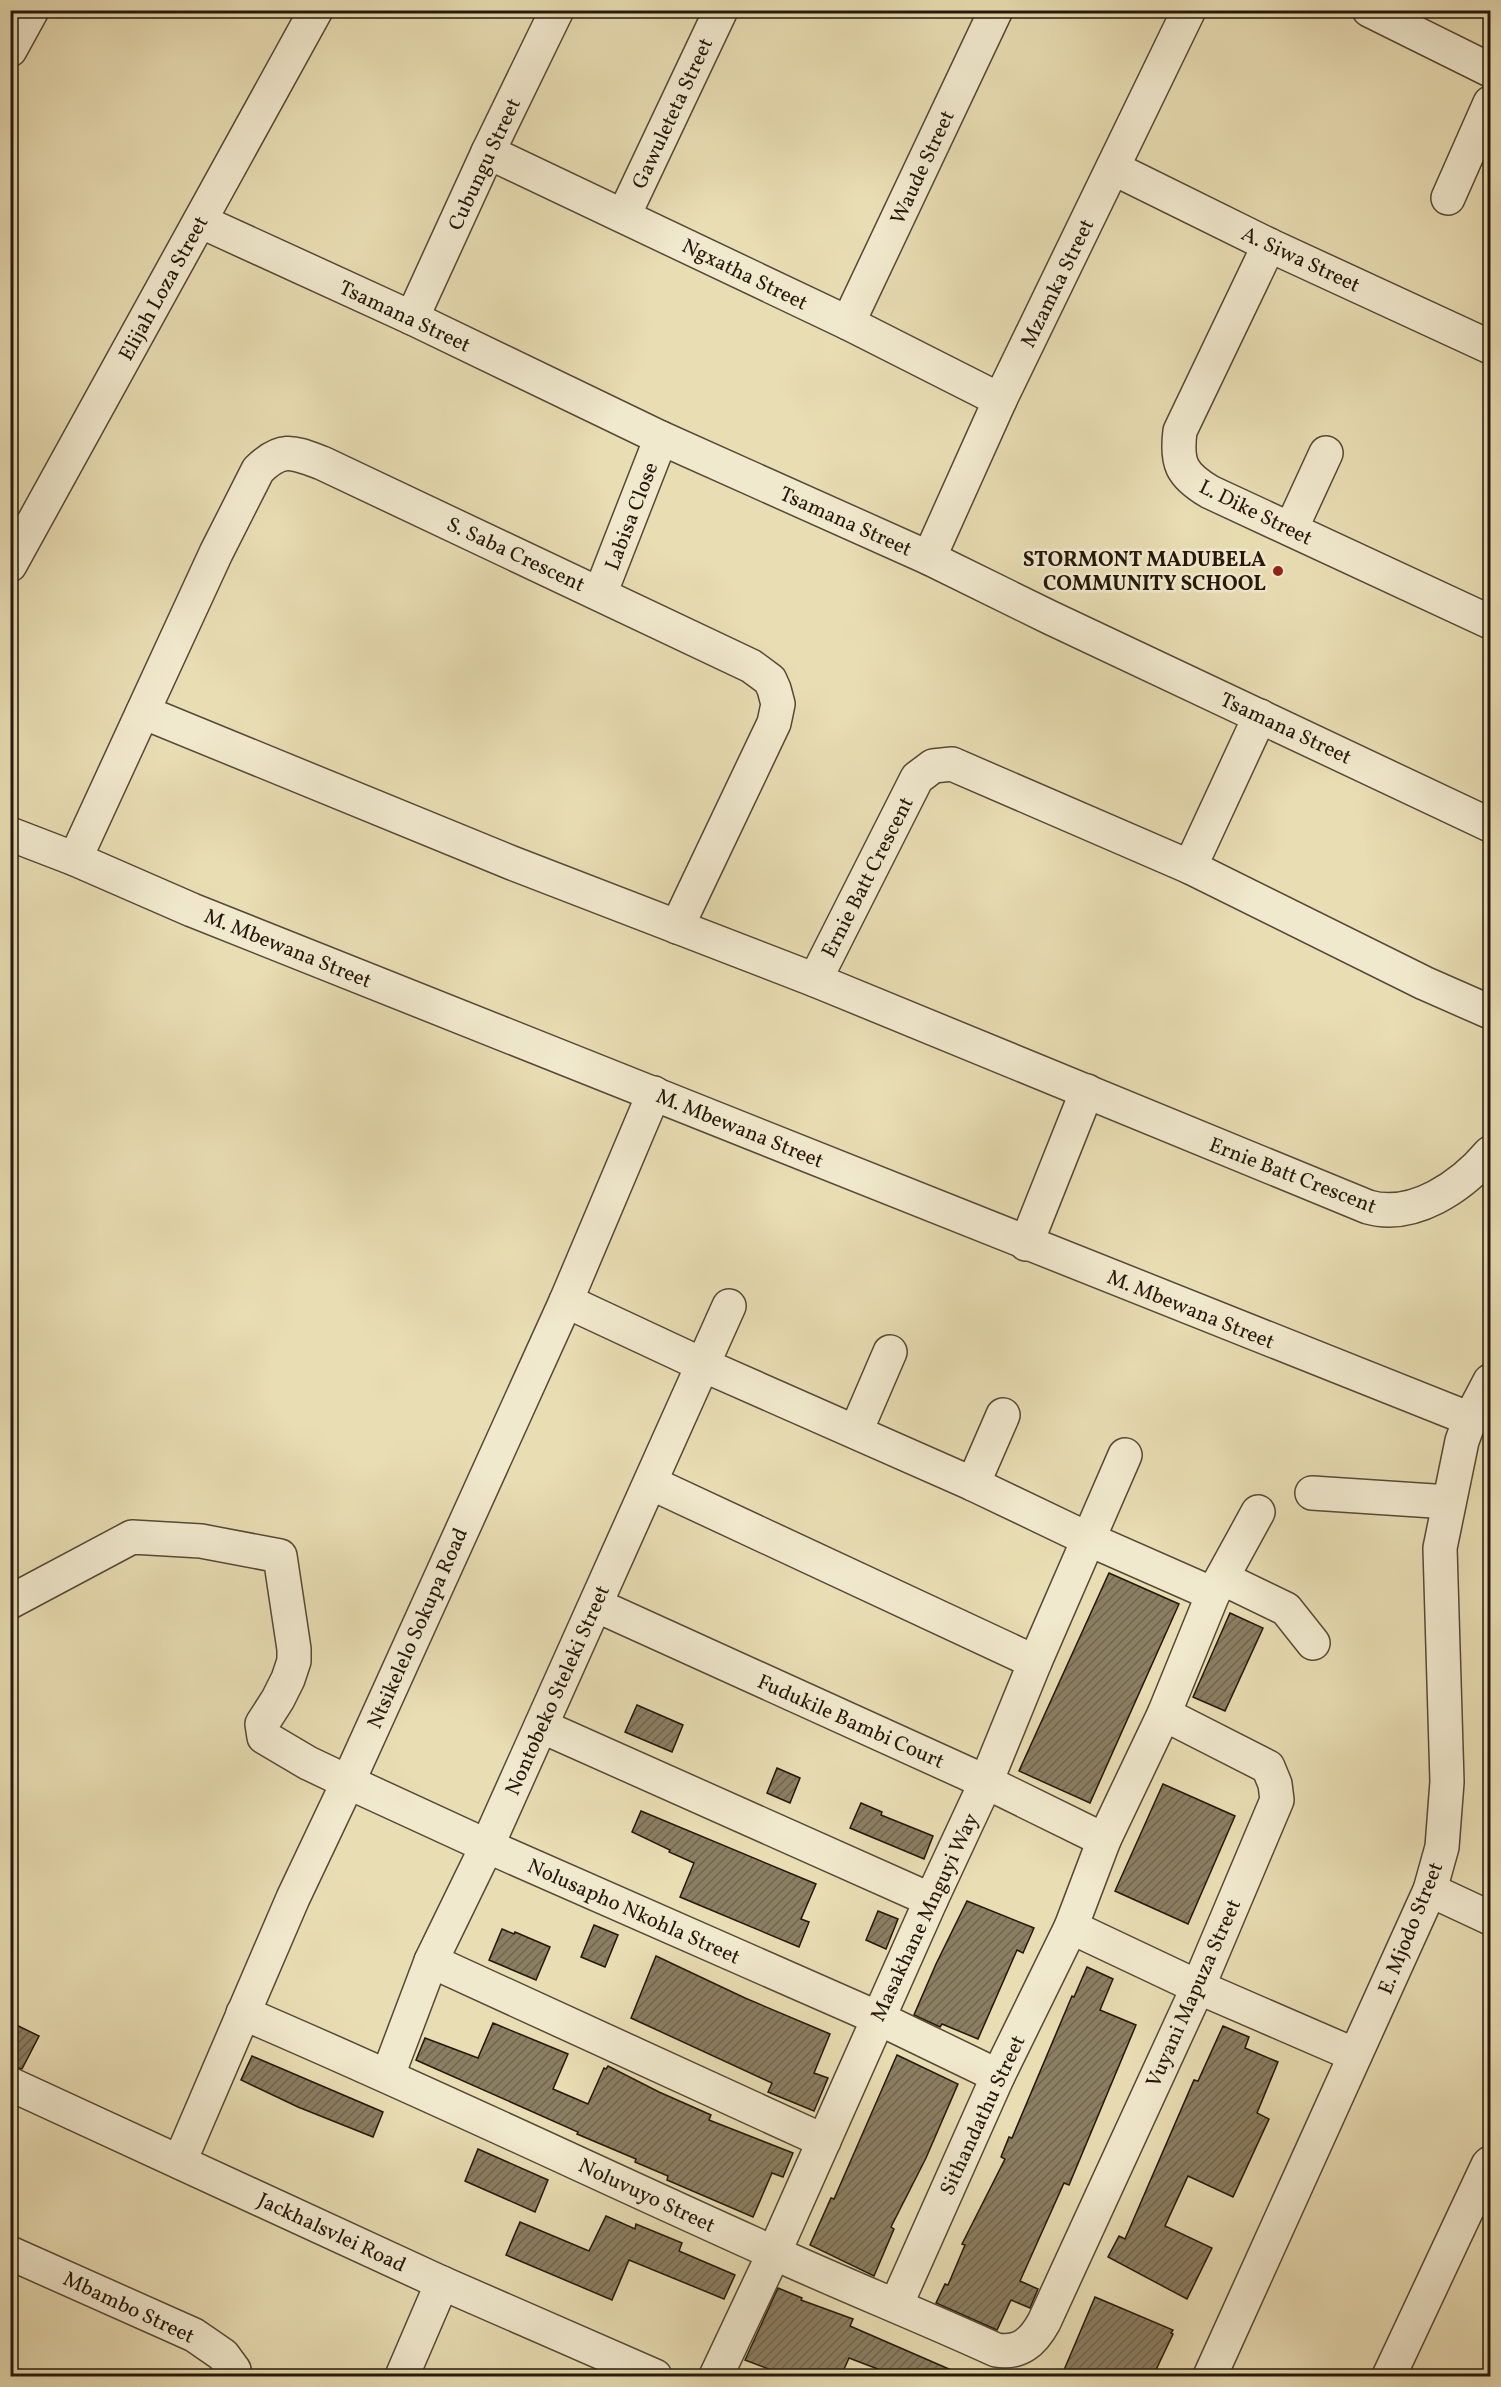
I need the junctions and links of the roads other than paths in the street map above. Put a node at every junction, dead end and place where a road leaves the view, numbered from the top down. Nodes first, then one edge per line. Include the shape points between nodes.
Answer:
1 (32, 10) edge
2 (316, 10) edge
3 (557, 10) edge
4 (721, 10) edge
5 (996, 10) edge
6 (1189, 10) edge
7 (1375, 12) edge
8 (10, 50) edge
9 (1491, 70) edge
10 (1491, 103) edge
11 (488, 152) junction
12 (1113, 168) junction
13 (1448, 198) dead end
14 (624, 215) junction
15 (200, 222) junction
16 (1269, 245) junction
17 (412, 318) junction
18 (848, 323) junction
19 (1491, 347) edge
20 (1000, 400) junction
21 (661, 438) junction
22 (1326, 453) dead end
23 (1291, 529) junction
24 (929, 558) junction
25 (10, 565) edge
26 (600, 594) junction
27 (1491, 622) edge
28 (143, 712) junction
29 (1260, 716) junction
30 (1491, 825) edge
31 (10, 834) edge
32 (75, 859) junction
33 (1190, 867) junction
34 (677, 927) junction
35 (815, 980) junction
36 (1491, 1012) edge
37 (1087, 1091) junction
38 (654, 1094) junction
39 (1491, 1153) edge
40 (1026, 1244) junction
41 (566, 1301) junction
42 (728, 1306) dead end
43 (890, 1352) dead end
44 (701, 1365) junction
45 (1491, 1381) edge
46 (1004, 1415) dead end
47 (1470, 1419) junction
48 (856, 1431) junction
49 (1125, 1455) dead end
50 (651, 1483) junction
51 (973, 1484) junction
52 (1312, 1493) dead end
53 (1449, 1502) junction
54 (1256, 1511) dead end
55 (1088, 1539) junction
56 (1218, 1586) junction
57 (10, 1602) edge
58 (596, 1605) junction
59 (1313, 1643) dead end
60 (1035, 1662) junction
61 (1164, 1714) junction
62 (541, 1726) junction
63 (348, 1782) junction
64 (986, 1782) junction
65 (1104, 1840) junction
66 (487, 1846) junction
67 (1430, 1890) junction
68 (931, 1900) junction
69 (1491, 1918) edge
70 (1071, 1926) junction
71 (431, 1961) junction
72 (1198, 1987) junction
73 (243, 2013) junction
74 (878, 2018) junction
75 (1355, 2055) junction
76 (388, 2075) junction
77 (998, 2076) junction
78 (10, 2084) edge
79 (824, 2141) junction
80 (180, 2161) junction
81 (1491, 2163) edge
82 (10, 2253) edge
83 (774, 2253) junction
84 (442, 2283) junction
85 (896, 2305) junction
86 (1044, 2322) joint
87 (234, 2376) edge
88 (402, 2376) edge
89 (655, 2376) edge
90 (716, 2376) edge
91 (1210, 2376) edge
92 (1389, 2376) edge

1 - 8 street
2 - 15 street, Elijah Loza Street
3 - 11 street, Cubungu Street
4 - 14 street, Gawuleteta Street
5 - 18 street, Waude Street
6 - 12 street, Mzamka Street
7 - 9 street
10 - 13 street
11 - 14 street, Ngxatha Street
11 - 17 street, Cubungu Street
12 - 16 street, A. Siwa Street
12 - 20 street, Mzamka Street
14 - 18 street, Ngxatha Street
15 - 17 street, Tsamana Street
15 - 25 street, Elijah Loza Street
16 - 19 street, A. Siwa Street
16 - 23 street, L. Dike Street via 1184,420 1178,458 1188,477 1197,484
17 - 21 street, Tsamana Street
18 - 20 street, Ngxatha Street
20 - 24 street, Mzamka Street
21 - 24 street, Tsamana Street
21 - 26 street, Labisa Close
22 - 23 street
23 - 27 street, L. Dike Street
24 - 29 street, Tsamana Street
26 - 28 street, S. Saba Crescent via 322,463 290,452 279,454 258,470
26 - 34 street, S. Saba Crescent via 751,666 770,680 778,704 774,723
28 - 32 street, S. Saba Crescent
28 - 34 street
29 - 30 street, Tsamana Street
29 - 33 street
31 - 32 street, M. Mbewana Street
32 - 38 street, M. Mbewana Street via 192,910
33 - 35 street, Ernie Batt Crescent via 960,765 939,764 917,778
33 - 36 street, Ernie Batt Crescent via 1424,984
34 - 35 street
35 - 37 street, Ernie Batt Crescent
37 - 39 street, Ernie Batt Crescent via 1380,1210 1399,1211 1419,1205 1464,1177
37 - 40 street
38 - 40 street, M. Mbewana Street
38 - 41 street, Ntsikelelo Sokupa Road
40 - 47 street, M. Mbewana Street
41 - 44 street
41 - 63 street, Ntsikelelo Sokupa Road
42 - 44 street, Nontobeko Steleki Street
43 - 48 street
44 - 48 street
44 - 50 street, Nontobeko Steleki Street
45 - 47 street, E. Mjodo Street
46 - 51 street
47 - 53 street, E. Mjodo Street
48 - 51 street
49 - 55 street, Masakhane Mnguyi Way
50 - 58 street, Nontobeko Steleki Street
50 - 60 street
51 - 55 street
52 - 53 street
53 - 67 street, E. Mjodo Street via 1440,1548 1447,1782 1442,1847
54 - 56 street, Sithandathu Street
55 - 56 street
55 - 60 street, Masakhane Mnguyi Way
56 - 59 street via 1286,1609
56 - 61 street, Sithandathu Street
57 - 63 street, Nolusapho Nkohla Street via 132,1536 201,1541 280,1556 294,1661 262,1724 264,1737
58 - 62 street, Nontobeko Steleki Street
58 - 64 street, Fudukile Bambi Court
60 - 64 street, Masakhane Mnguyi Way
61 - 65 street, Sithandathu Street
61 - 72 street, Vuyani Mapuza Street via 1268,1767 1275,1784 1276,1800
62 - 66 street, Nontobeko Steleki Street
62 - 68 street
63 - 66 street, Nolusapho Nkohla Street
63 - 73 street, Ntsikelelo Sokupa Road
64 - 65 street, Fudukile Bambi Court
64 - 68 street, Masakhane Mnguyi Way
65 - 70 street, Sithandathu Street
66 - 71 street, Nontobeko Steleki Street
66 - 74 street, Nolusapho Nkohla Street
67 - 69 street
67 - 75 street, E. Mjodo Street
68 - 74 street, Masakhane Mnguyi Way
70 - 72 street
70 - 77 street, Sithandathu Street
71 - 76 street, Nontobeko Steleki Street
71 - 79 street
72 - 75 street
72 - 86 street, Vuyani Mapuza Street
73 - 76 street, Noluvuyo Street
73 - 80 street, Ntsikelelo Sokupa Road
74 - 77 street, Nolusapho Nkohla Street
74 - 79 street, Masakhane Mnguyi Way
75 - 91 street, E. Mjodo Street
76 - 83 street, Noluvuyo Street
77 - 85 street, Sithandathu Street
78 - 80 street, Jackhalsvlei Road
79 - 83 street, Masakhane Mnguyi Way
80 - 84 street, Jackhalsvlei Road
81 - 92 street
82 - 87 street, Mbambo Street via 194,2335 223,2355
83 - 85 street, Noluvuyo Street
83 - 90 street, Masakhane Mnguyi Way
84 - 88 street
84 - 89 street, Jackhalsvlei Road
85 - 86 street, Noluvuyo Street via 1007,2352 1027,2345

